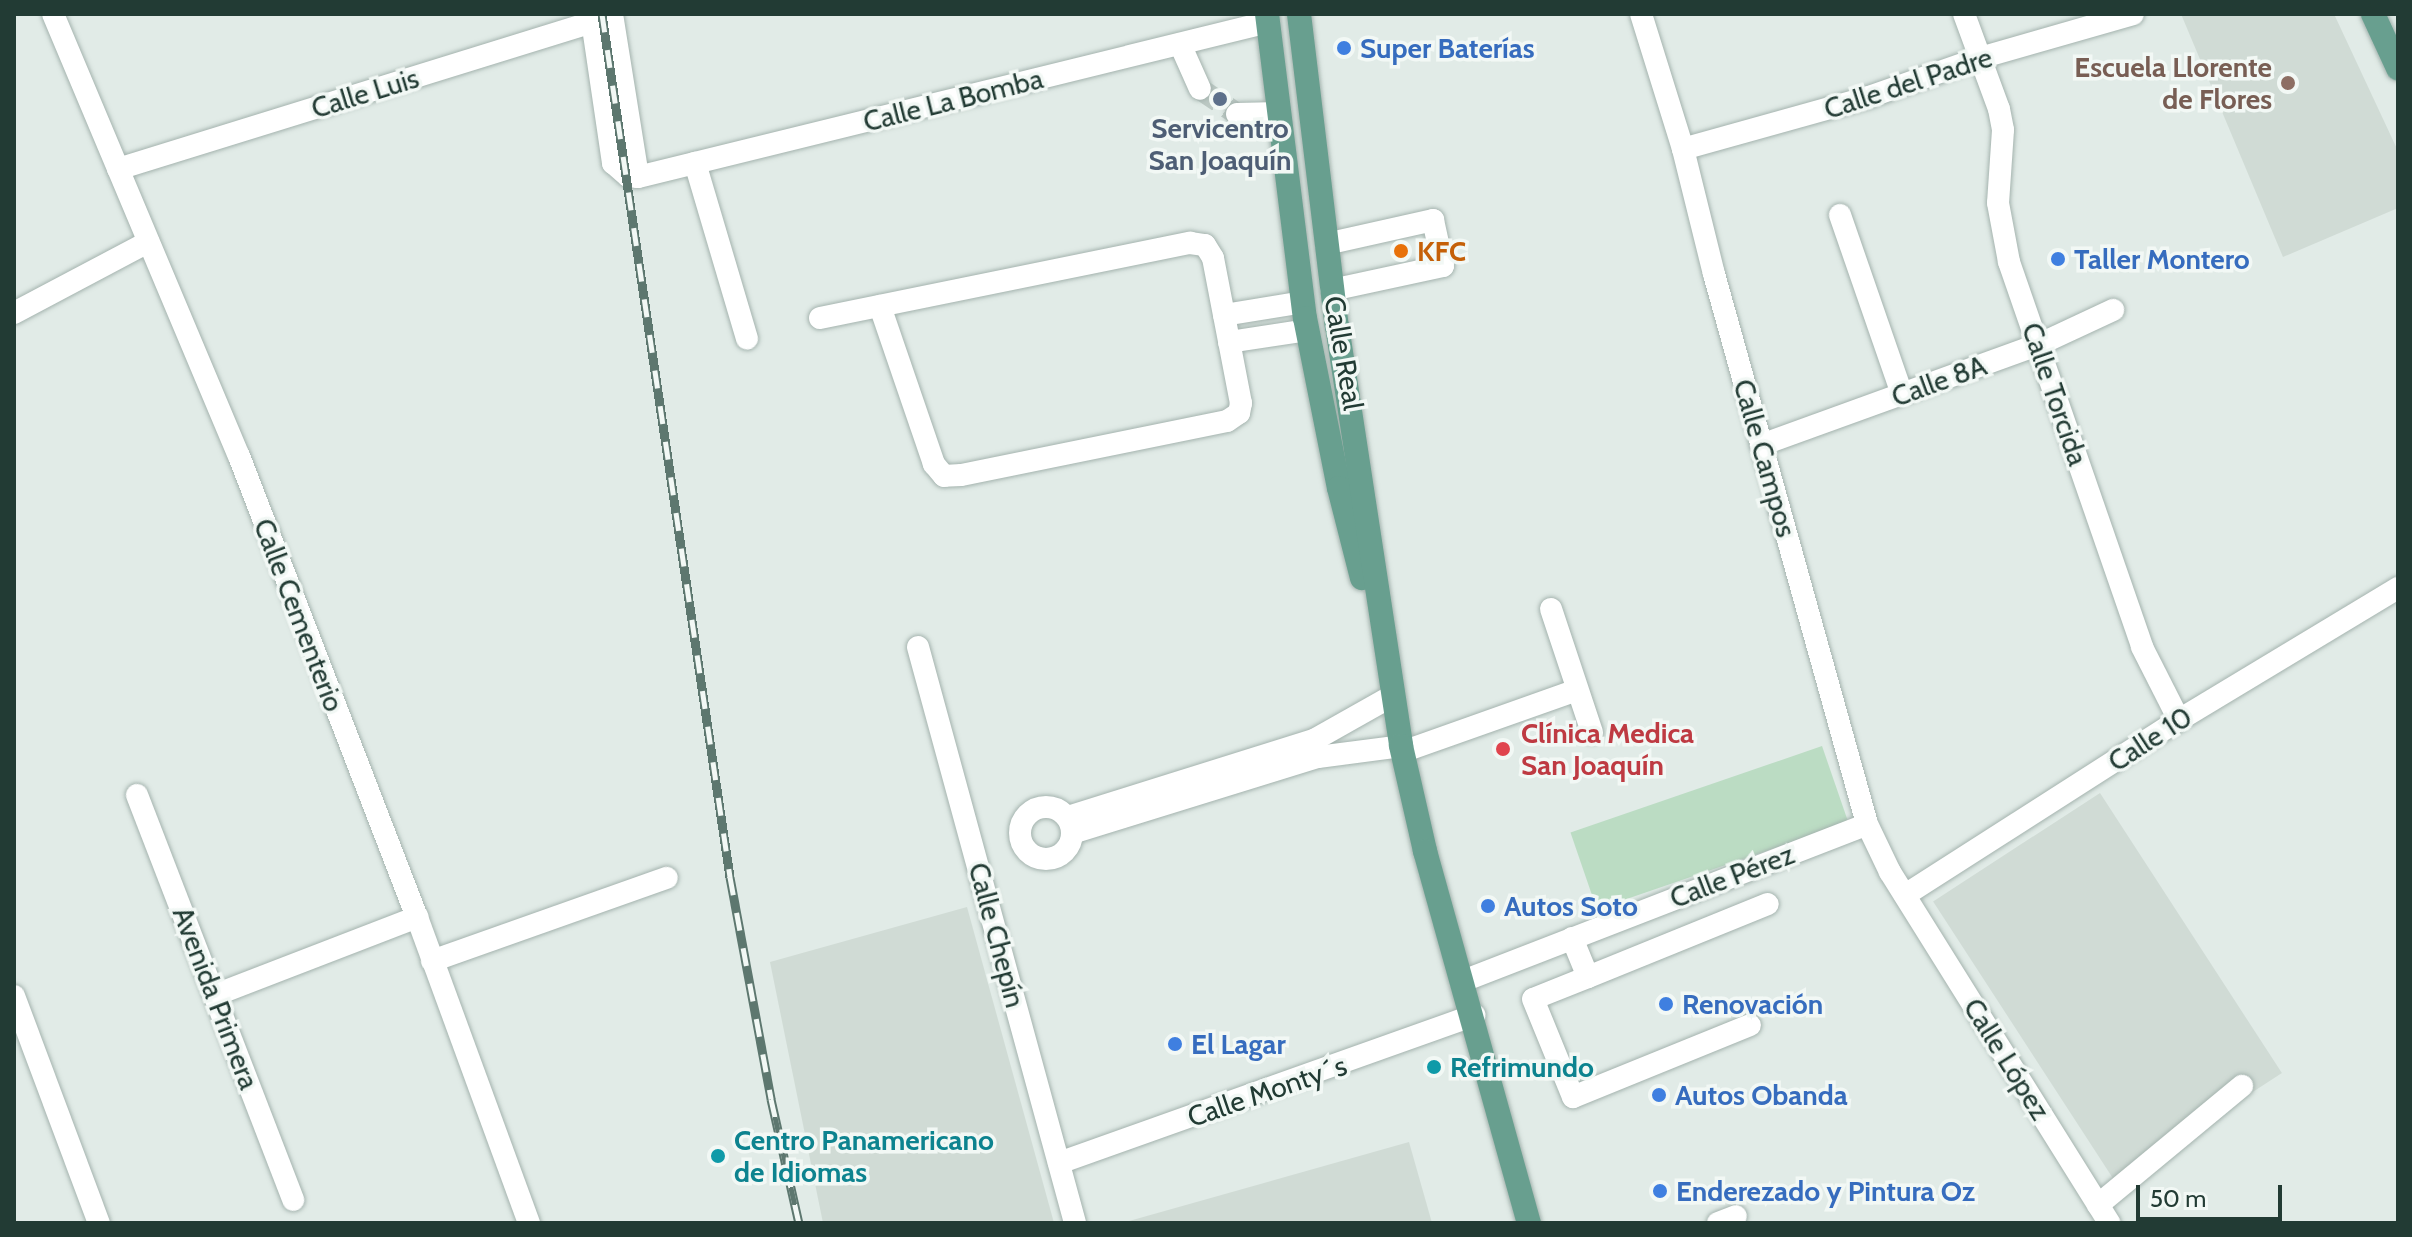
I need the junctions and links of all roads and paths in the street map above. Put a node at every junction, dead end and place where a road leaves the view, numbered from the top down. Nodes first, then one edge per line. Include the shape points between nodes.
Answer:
1 (53, 14) edge
2 (1299, 14) edge
3 (1641, 14) edge
4 (1964, 14) edge
5 (2133, 14) edge
6 (2373, 14) edge
7 (602, 17) edge
8 (1270, 17) edge
9 (1180, 44) junction
10 (1980, 58) junction
11 (2398, 68) edge
12 (1200, 89) tunnel mouth
13 (1279, 113) junction
14 (1237, 114) tunnel mouth
15 (1312, 132) junction
16 (1683, 149) junction
17 (695, 163) junction
18 (118, 169) junction
19 (638, 177) junction
20 (1840, 215) dead end
21 (148, 242) junction
22 (1326, 244) junction
23 (1332, 290) junction
24 (1303, 302) junction
25 (880, 306) junction
26 (2113, 310) dead end
27 (14, 313) edge
28 (1224, 315) junction
29 (820, 318) dead end
30 (1307, 330) junction
31 (747, 338) dead end
32 (1229, 342) junction
33 (2038, 345) junction
34 (1902, 394) junction
35 (1761, 445) junction
36 (2398, 588) edge
37 (1551, 609) dead end
38 (918, 647) dead end
39 (1577, 690) junction
40 (1392, 696) junction
41 (2179, 720) junction
42 (1592, 732) dead end
43 (1316, 749) junction
44 (1402, 749) junction
45 (137, 795) dead end
46 (1867, 824) junction
47 (1070, 825) dead end
48 (667, 878) dead end
49 (1905, 895) junction
50 (1768, 904) dead end
51 (417, 917) junction
52 (1572, 938) junction
53 (432, 961) junction
54 (1588, 977) junction
55 (1463, 981) junction
56 (215, 995) junction
57 (14, 996) edge
58 (1474, 1015) junction
59 (1750, 1025) dead end
60 (2242, 1086) dead end
61 (1059, 1163) junction
62 (293, 1200) dead end
63 (2104, 1214) edge
64 (93, 1221) edge
65 (529, 1223) edge
66 (1075, 1223) edge
67 (1529, 1223) edge

1 - 18 street, Calle Cementerio
2 - 15 main road, Calle Real
3 - 16 street, Calle Campos
4 - 10 street, Calle Torcida
5 - 10 street, Calle del Padre
6 - 11 main road
7 - 18 street, Calle Luis
7 - 19 street
7 - 19 street via 613,163 628,176
8 - 9 street, Calle La Bomba
8 - 13 main road, Calle Real
8 - 15 main road via 1284,37 1291,80
9 - 12 street
9 - 17 street, Calle La Bomba
10 - 16 street, Calle del Padre via 1869,97
10 - 33 street, Calle Torcida via 2003,130 2001,231
13 - 14 street
13 - 24 main road, Calle Real
15 - 22 main road, Calle Real
16 - 35 street, Calle Campos
17 - 19 street, Calle La Bomba
17 - 31 street
18 - 21 street, Calle Cementerio
20 - 34 street
21 - 27 street
21 - 51 street, Calle Cementerio via 239,456
22 - 23 main road, Calle Real
22 - 23 street via 1433,220 1443,266
23 - 40 main road, Calle Real
24 - 28 street
24 - 30 main road, Calle Real
25 - 28 street via 1190,243 1205,245 1213,258
25 - 29 street
25 - 32 street via 934,464 944,476 1227,421 1239,413 1241,403
26 - 33 street, Calle 8A
28 - 32 street
30 - 32 street
30 - 40 main road, Calle Real via 1339,488
33 - 34 street, Calle 8A
33 - 41 street, Calle Torcida via 2142,647
34 - 35 street, Calle 8A
35 - 46 street, Calle Campos
36 - 41 street, Calle 10
37 - 39 street
38 - 61 street, Calle Chepín
39 - 42 street
39 - 44 street
40 - 43 street
40 - 44 main road, Calle Real
41 - 49 street, Calle 10
43 - 44 street
43 - 47 street
44 - 55 main road, Calle Real
45 - 56 street, Avenida Primera
46 - 49 street, Calle Campos
46 - 52 street, Calle Pérez
48 - 53 street
49 - 63 street, Calle López
50 - 54 street
51 - 53 street, Calle Cementerio
51 - 56 street
52 - 54 street
52 - 55 street, Calle Pérez
53 - 65 street, Calle Cementerio
54 - 59 street via 1533,999 1573,1097
55 - 58 main road, Calle Real
56 - 62 street, Avenida Primera
57 - 64 street
58 - 61 street, Calle Monty´s
58 - 67 main road, Calle Real
60 - 63 street
61 - 66 street, Calle Chepín

